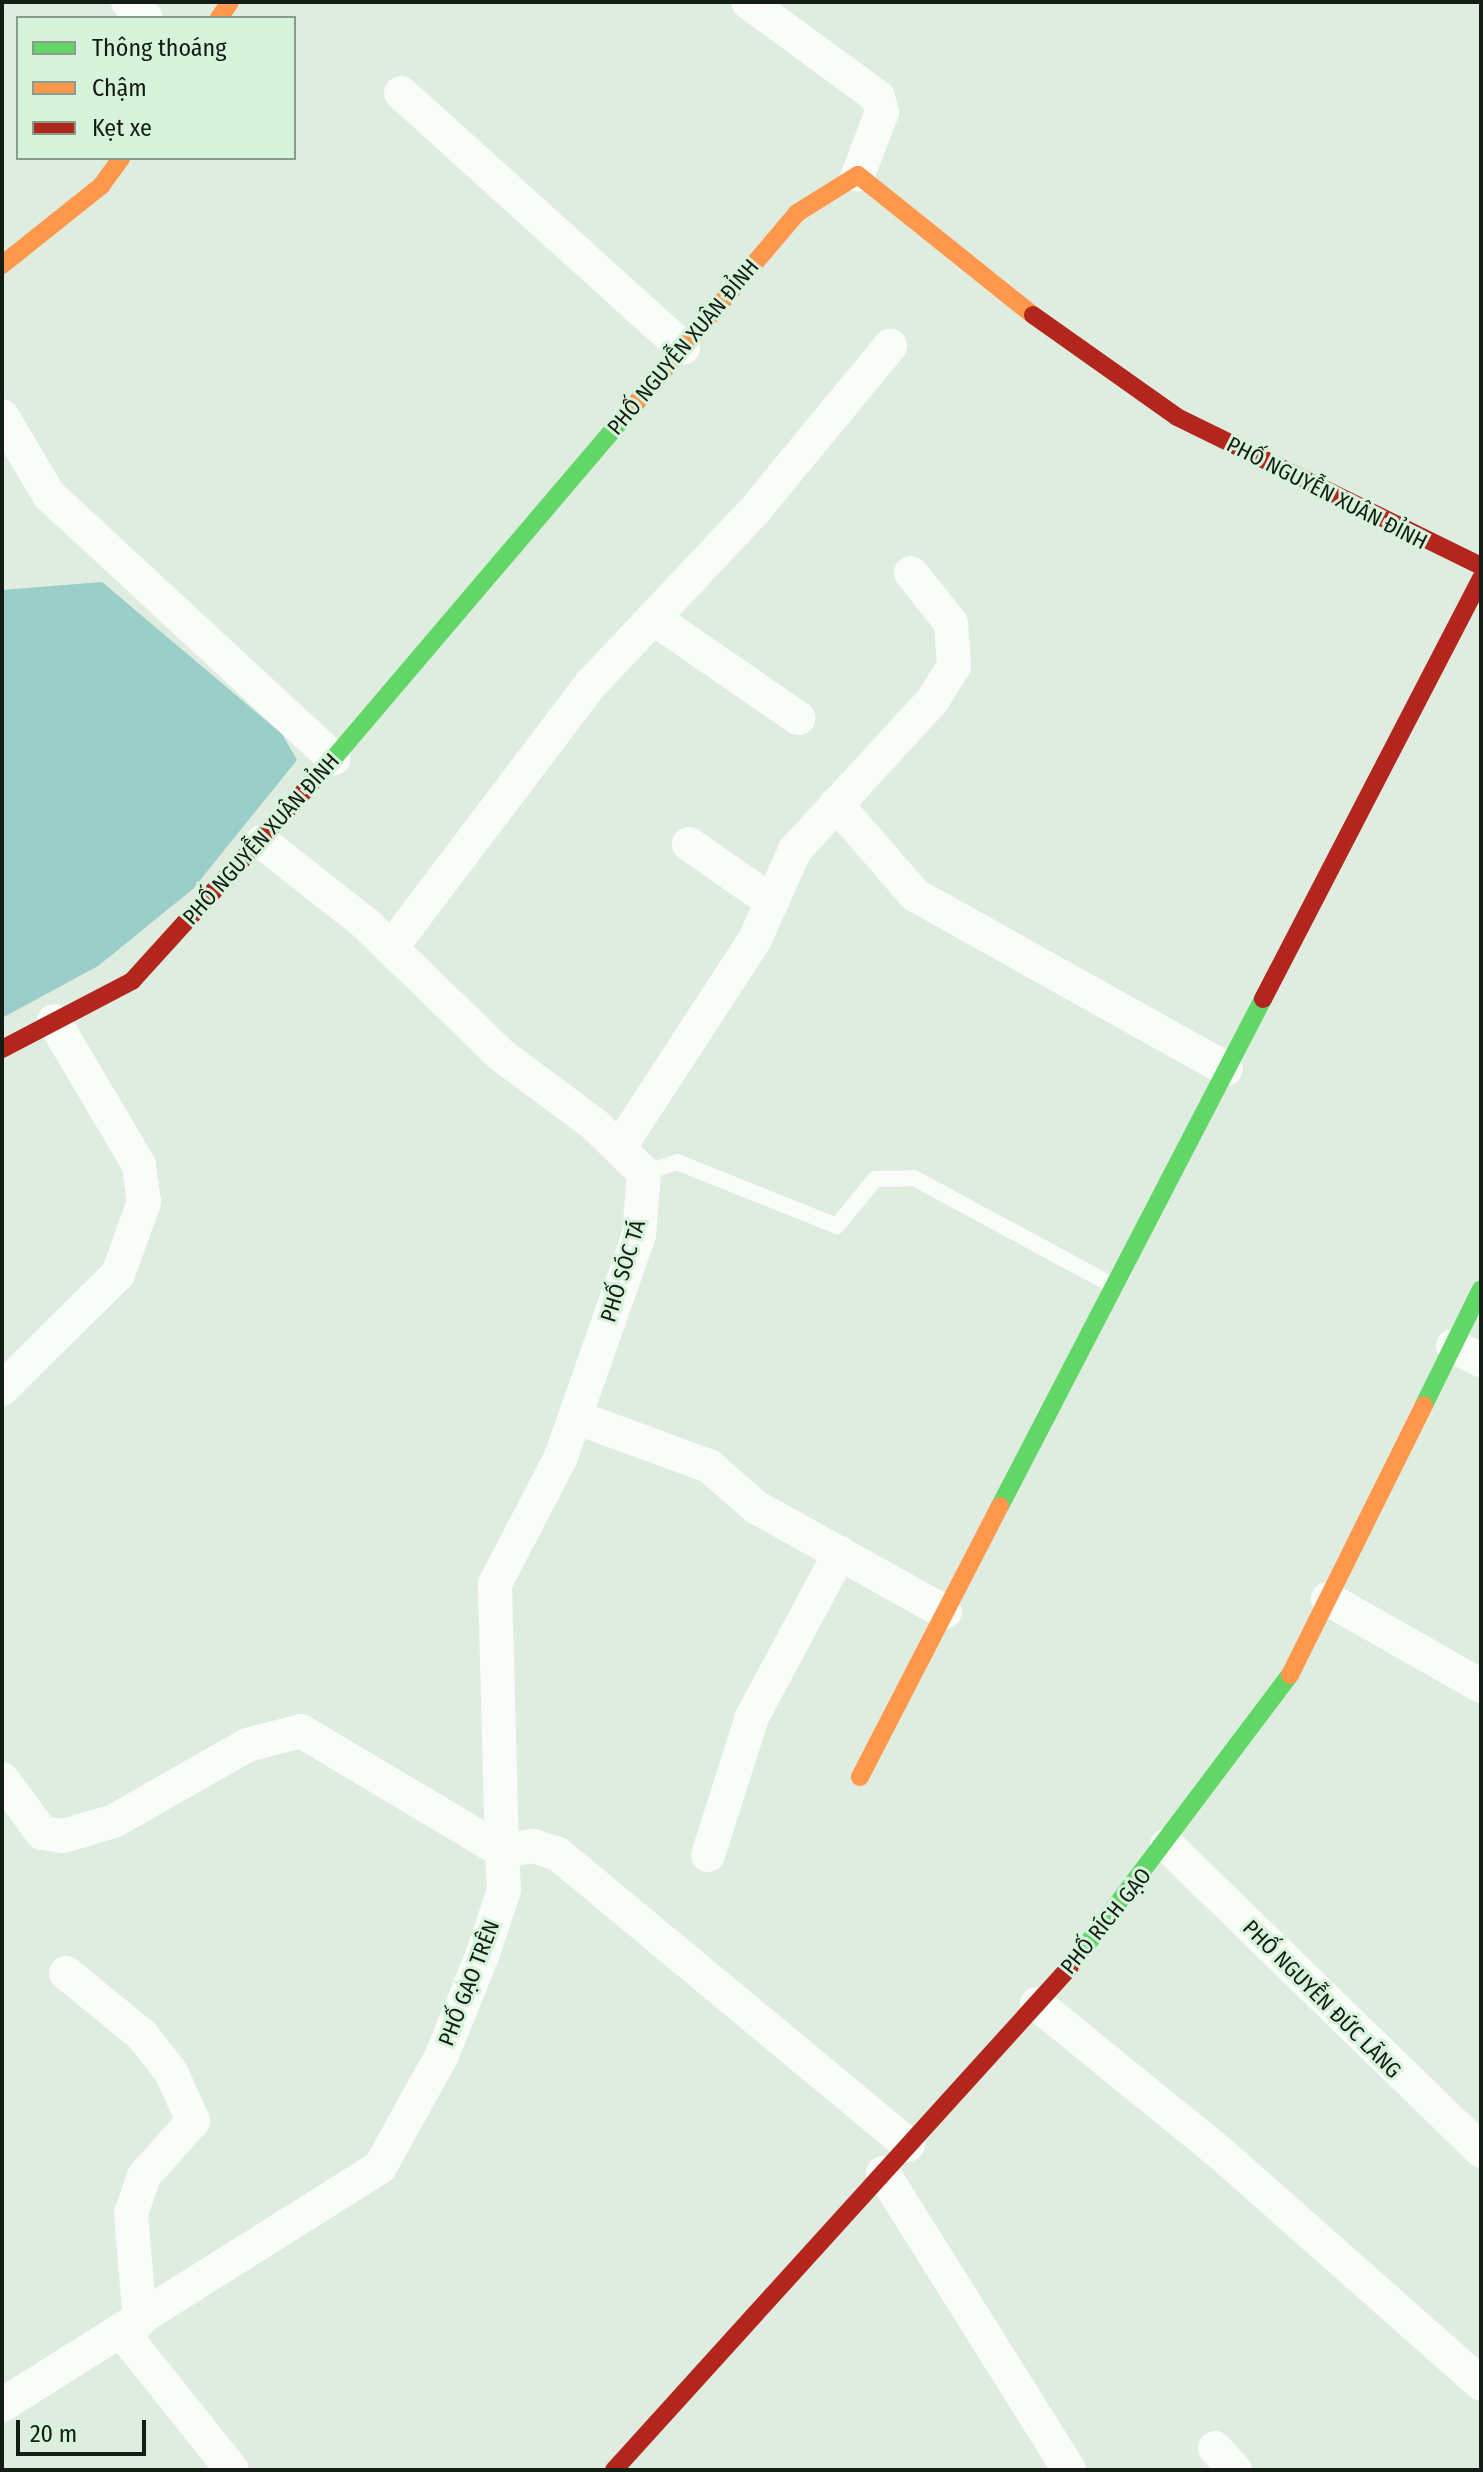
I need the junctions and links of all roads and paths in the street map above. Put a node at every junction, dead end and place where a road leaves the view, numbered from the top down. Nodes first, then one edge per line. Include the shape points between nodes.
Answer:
1 (128, 2) edge
2 (748, 2) edge
3 (144, 16) edge
4 (401, 93) dead end
5 (120, 160) edge
6 (858, 175) junction
7 (2, 265) edge
8 (890, 346) dead end
9 (683, 348) junction
10 (2, 416) edge
11 (1481, 566) edge
12 (911, 573) dead end
13 (1481, 578) edge
14 (656, 620) junction
15 (798, 718) dead end
16 (334, 759) junction
17 (836, 804) junction
18 (262, 842) junction
19 (689, 844) dead end
20 (772, 902) junction
21 (391, 948) junction
22 (54, 1021) junction
23 (2, 1049) edge
24 (1226, 1069) junction
25 (619, 1148) junction
26 (644, 1173) junction
27 (1114, 1286) junction
28 (1481, 1289) edge
29 (1467, 1353) edge
30 (2, 1389) edge
31 (575, 1417) junction
32 (840, 1553) junction
33 (1328, 1599) junction
34 (945, 1612) junction
35 (1481, 1686) edge
36 (860, 1777) dead end
37 (2, 1779) edge
38 (1167, 1845) junction
39 (502, 1851) junction
40 (708, 1855) dead end
41 (66, 1973) dead end
42 (1037, 2004) junction
43 (908, 2145) junction
44 (1481, 2150) edge
45 (883, 2173) junction
46 (131, 2326) junction
47 (1481, 2384) edge
48 (2, 2405) edge
49 (232, 2470) edge
50 (614, 2470) edge
51 (1069, 2470) edge

1 - 3 street
2 - 6 street via 878,97 882,112
4 - 9 street
5 - 7 street via 101,186
6 - 9 street, PHỐ NGUYỄN XUÂN ĐỈNH via 797,213
6 - 11 street, PHỐ NGUYỄN XUÂN ĐỈNH via 1018,304 1177,417
8 - 14 street
9 - 16 street, PHỐ NGUYỄN XUÂN ĐỈNH
10 - 16 street via 49,495
12 - 17 street via 951,623 954,666 932,701
13 - 24 street
14 - 15 street
14 - 21 street via 591,684
16 - 18 street, PHỐ NGUYỄN XUÂN ĐỈNH
17 - 20 street via 795,850
17 - 24 street via 915,895
18 - 21 street
18 - 22 street, PHỐ NGUYỄN XUÂN ĐỈNH via 132,981
19 - 20 street
20 - 25 street
21 - 25 street via 501,1055
22 - 23 street, PHỐ NGUYỄN XUÂN ĐỈNH
22 - 30 street via 139,1165 144,1202 118,1274
24 - 27 street
25 - 26 street
26 - 27 lane via 677,1162 837,1226 875,1179 914,1178
26 - 31 street, PHỐ SÓC TÁ via 639,1235
27 - 34 street
28 - 29 street, PHỐ RÍCH GẠO
29 - 33 street, PHỐ RÍCH GẠO
31 - 32 street via 709,1466 756,1507
31 - 39 street, PHỐ SÓC TÁ via 495,1584
32 - 34 street
32 - 40 street via 752,1717
33 - 35 street
33 - 38 street, PHỐ RÍCH GẠO via 1284,1687
34 - 36 street
37 - 39 street via 42,1833 63,1836 114,1821 247,1745 301,1731
38 - 42 street, PHỐ RÍCH GẠO
38 - 44 street, PHỐ NGUYỄN ĐỨC LÃNG
39 - 43 street via 533,1846 558,1854
39 - 46 street, PHỐ GẠO TRÊN via 504,1890 482,1956 442,2055 380,2167
41 - 46 street via 142,2035 171,2072 193,2121 144,2176 131,2214
42 - 43 street, PHỐ RÍCH GẠO
42 - 47 street via 1218,2151
43 - 45 street, PHỐ RÍCH GẠO
45 - 50 street, PHỐ RÍCH GẠO
45 - 51 street
46 - 48 street, PHỐ GẠO TRÊN
46 - 49 street

